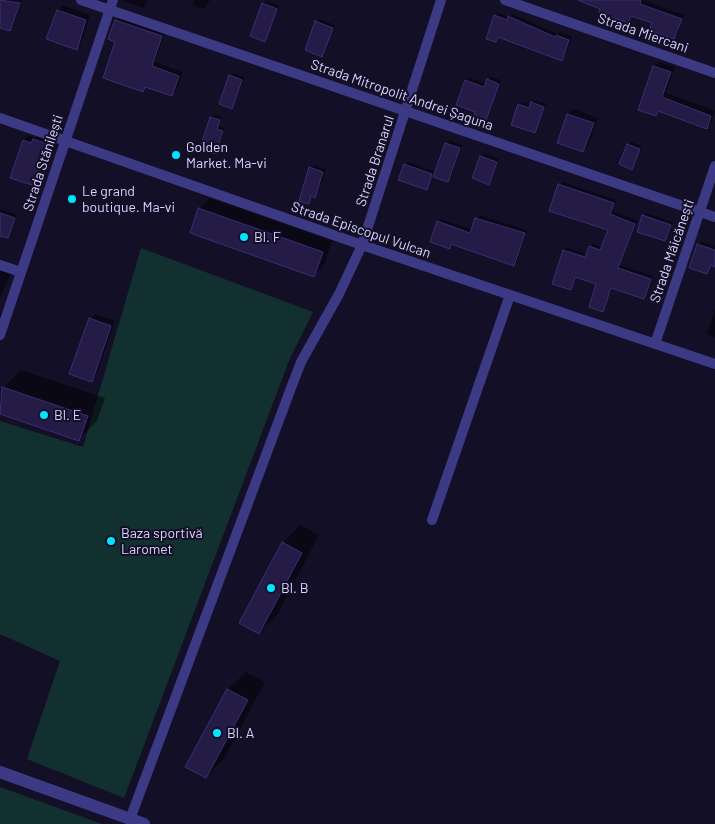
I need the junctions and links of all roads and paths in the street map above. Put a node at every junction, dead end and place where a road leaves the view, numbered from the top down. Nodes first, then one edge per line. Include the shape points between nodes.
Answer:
1 (81, 0) edge
2 (441, 0) edge
3 (505, 0) edge
4 (111, 5) edge
5 (715, 73) edge
6 (405, 111) junction
7 (0, 118) edge
8 (64, 141) junction
9 (715, 166) edge
10 (699, 212) junction
11 (715, 217) edge
12 (362, 245) junction
13 (0, 265) edge
14 (21, 272) junction
15 (510, 295) junction
16 (0, 335) edge
17 (655, 344) junction
18 (715, 364) edge
19 (432, 520) dead end
20 (0, 772) edge
21 (130, 819) junction
22 (144, 824) edge

1 - 4 street, Strada Mitropolit Andrei Șaguna
2 - 6 street, Strada Branarul
3 - 5 street, Strada Miercani
4 - 6 street, Strada Mitropolit Andrei Șaguna
4 - 8 street, Strada Stănilești
6 - 10 street, Strada Mitropolit Andrei Șaguna
6 - 12 street, Strada Branarul
7 - 8 street, Strada Episcopul Vulcan
8 - 12 street, Strada Episcopul Vulcan
8 - 14 street, Strada Stănilești
9 - 10 street, Strada Măicănești
10 - 11 street, Strada Mitropolit Andrei Șaguna
10 - 17 street, Strada Măicănești
12 - 15 street, Strada Episcopul Vulcan
12 - 21 street, Strada Branarul via 301,362
13 - 14 street
14 - 16 street, Strada Stănilești
15 - 17 street, Strada Episcopul Vulcan
15 - 19 street
17 - 18 street, Strada Episcopul Vulcan
20 - 21 street
21 - 22 street

